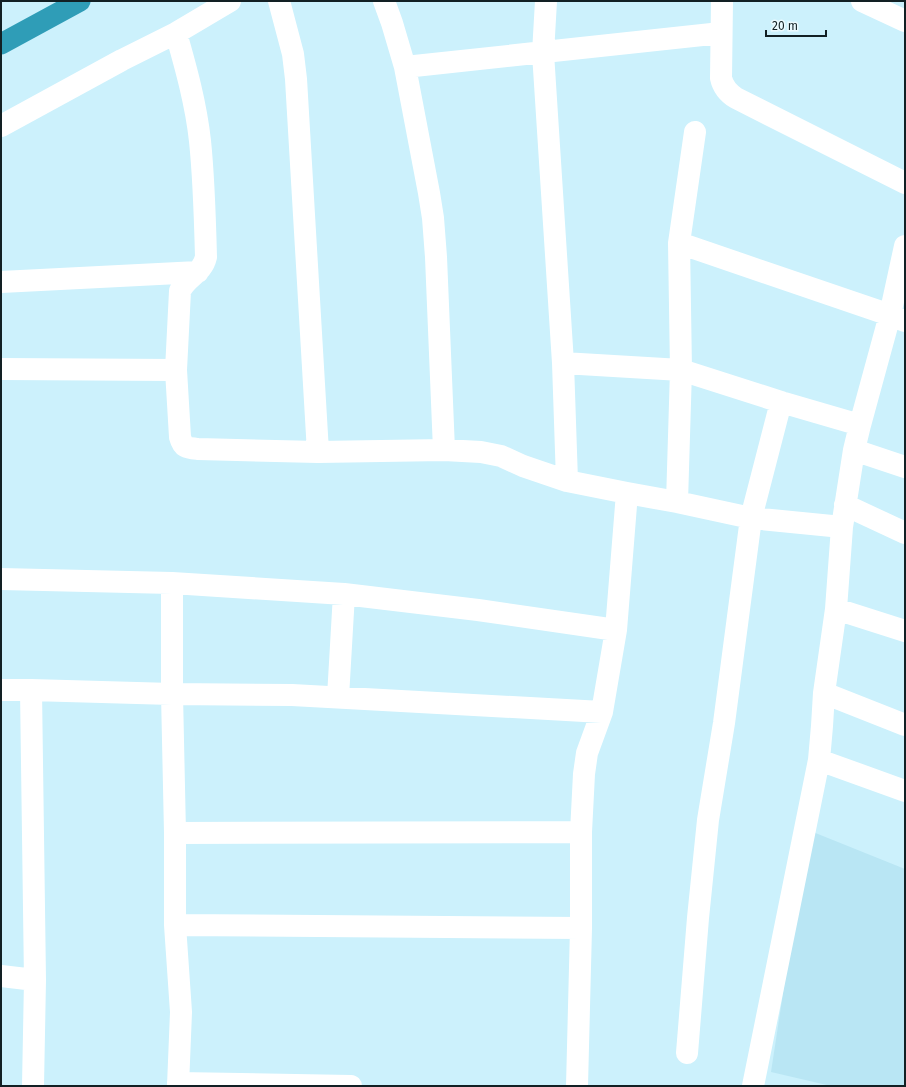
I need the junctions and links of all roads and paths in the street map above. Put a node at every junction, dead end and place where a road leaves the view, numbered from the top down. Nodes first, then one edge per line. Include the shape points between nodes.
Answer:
1 (230, 1) edge
2 (279, 1) edge
3 (384, 1) edge
4 (546, 1) edge
5 (722, 1) edge
6 (862, 1) edge
7 (905, 21) edge
8 (176, 33) junction
9 (721, 33) junction
10 (543, 53) junction
11 (404, 67) junction
12 (1, 126) edge
13 (695, 132) dead end
14 (905, 183) edge
15 (679, 243) junction
16 (905, 246) edge
17 (198, 272) junction
18 (1, 282) edge
19 (898, 318) edge
20 (563, 363) junction
21 (1, 369) edge
22 (176, 370) junction
23 (681, 370) junction
24 (780, 402) junction
25 (860, 425) junction
26 (444, 450) junction
27 (854, 450) junction
28 (318, 452) junction
29 (905, 466) edge
30 (567, 481) junction
31 (627, 493) junction
32 (677, 502) junction
33 (845, 505) junction
34 (751, 518) junction
35 (842, 527) junction
36 (905, 533) edge
37 (1, 579) edge
38 (172, 583) junction
39 (344, 594) junction
40 (836, 609) junction
41 (616, 630) junction
42 (905, 631) edge
43 (1, 690) edge
44 (31, 690) junction
45 (172, 694) junction
46 (824, 694) junction
47 (338, 697) junction
48 (602, 712) junction
49 (905, 725) edge
50 (819, 760) junction
51 (905, 791) edge
52 (581, 832) junction
53 (175, 833) junction
54 (175, 924) junction
55 (581, 928) junction
56 (1, 976) edge
57 (35, 980) junction
58 (687, 1053) dead end
59 (178, 1084) edge
60 (33, 1086) edge
61 (351, 1086) edge
62 (577, 1086) edge
63 (753, 1086) edge

1 - 8 street
2 - 28 street via 293,54 296,79
3 - 11 street
4 - 10 street
5 - 9 street
6 - 7 street
8 - 12 street
8 - 17 street via 191,89 200,139 206,257
9 - 10 street
9 - 14 street via 722,82 732,96
10 - 11 street
10 - 20 street
11 - 26 street via 433,218
13 - 15 street
15 - 19 street
15 - 23 street
16 - 19 street
17 - 18 street
17 - 22 street via 180,291
19 - 25 street
20 - 23 street
20 - 30 street
21 - 22 street
22 - 28 street via 180,437 186,447
23 - 24 street
23 - 32 street
24 - 25 street
24 - 34 street
25 - 27 street
26 - 28 street
26 - 30 street via 501,456
27 - 29 street
27 - 33 street
30 - 31 street
31 - 32 street
31 - 41 street
32 - 34 street
33 - 35 street
33 - 36 street
34 - 35 street
34 - 58 street via 724,723 708,820
35 - 40 street
37 - 38 street
38 - 39 street
38 - 45 street
39 - 41 street
39 - 47 street
40 - 42 street
40 - 46 street
41 - 48 street
43 - 44 street
44 - 45 street
44 - 57 street
45 - 47 street
45 - 53 street
46 - 49 street
46 - 50 street
47 - 48 street
48 - 52 street via 587,753
50 - 51 street
50 - 63 street
52 - 53 street
52 - 55 street
53 - 54 street
54 - 55 street
54 - 59 street via 181,1012
55 - 62 street
56 - 57 street
57 - 60 street
59 - 61 street

